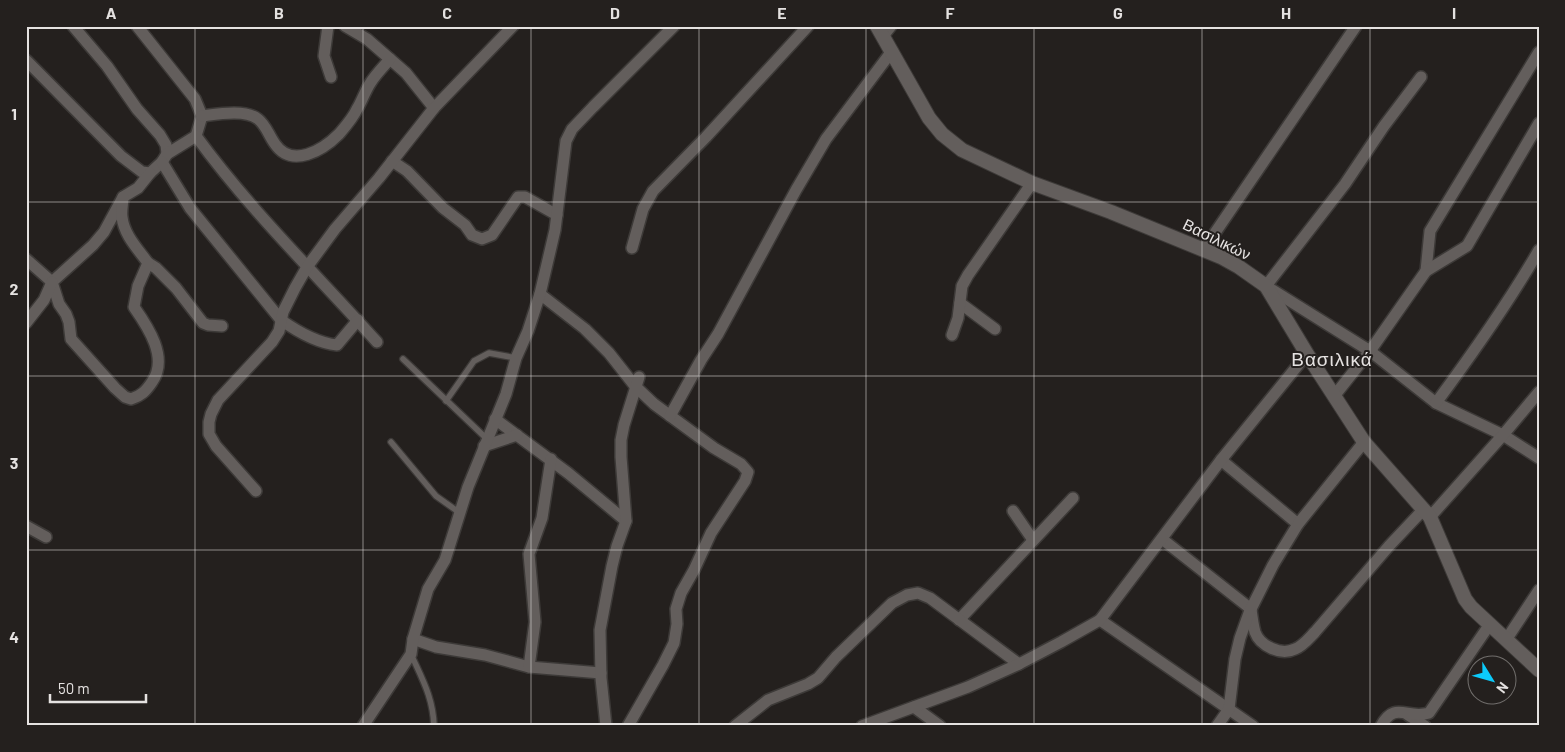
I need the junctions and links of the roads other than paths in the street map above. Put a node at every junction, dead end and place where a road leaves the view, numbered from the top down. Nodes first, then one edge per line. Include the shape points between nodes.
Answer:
1 (73, 26) edge
2 (137, 26) edge
3 (328, 26) edge
4 (344, 26) edge
5 (513, 26) edge
6 (674, 26) edge
7 (808, 26) edge
8 (1356, 26) edge
9 (884, 29) edge
10 (892, 51) junction
11 (1539, 52) edge
12 (390, 59) junction
13 (26, 60) edge
14 (331, 77) dead end
15 (1420, 77) dead end
16 (434, 108) junction
17 (202, 116) junction
18 (1539, 123) edge
19 (196, 136) junction
20 (164, 158) junction
21 (392, 161) junction
22 (150, 173) junction
23 (1032, 183) junction
24 (123, 197) junction
25 (556, 215) junction
26 (632, 248) dead end
27 (1204, 249) junction
28 (1539, 250) edge
29 (26, 259) edge
30 (148, 263) junction
31 (307, 267) junction
32 (1426, 271) junction
33 (52, 282) junction
34 (1266, 286) junction
35 (540, 294) junction
36 (960, 303) junction
37 (282, 320) junction
38 (358, 320) junction
39 (26, 323) edge
40 (222, 326) dead end
41 (994, 330) dead end
42 (952, 335) dead end
43 (377, 342) dead end
44 (1370, 350) junction
45 (1307, 354) junction
46 (516, 358) junction
47 (403, 359) dead end
48 (637, 382) junction
49 (1539, 392) edge
50 (1335, 395) junction
51 (446, 401) junction
52 (1436, 403) junction
53 (670, 416) junction
54 (495, 419) junction
55 (516, 435) junction
56 (1503, 436) junction
57 (391, 442) dead end
58 (485, 442) junction
59 (1364, 442) junction
60 (1539, 458) edge
61 (551, 459) junction
62 (1222, 460) junction
63 (256, 492) dead end
64 (1073, 498) dead end
65 (1013, 511) dead end
66 (460, 512) junction
67 (1426, 514) junction
68 (626, 521) junction
69 (1298, 524) junction
70 (26, 526) edge
71 (46, 536) dead end
72 (1162, 539) junction
73 (1033, 540) junction
74 (1539, 590) edge
75 (1251, 609) junction
76 (959, 620) junction
77 (1100, 620) junction
78 (1490, 624) junction
79 (413, 639) junction
80 (1506, 640) junction
81 (411, 654) junction
82 (1019, 664) junction
83 (529, 667) junction
84 (1539, 670) edge
85 (601, 673) junction
86 (914, 707) junction
87 (1228, 709) junction
88 (1407, 714) junction
89 (363, 726) edge
90 (434, 726) edge
91 (606, 726) edge
92 (628, 726) edge
93 (735, 726) edge
94 (862, 726) edge
95 (940, 726) edge
96 (1217, 726) edge
97 (1253, 726) edge
98 (1381, 726) edge
99 (1425, 726) edge

1 - 20 street via 160,135 166,145
2 - 17 street via 195,99
3 - 14 street via 324,56
4 - 12 street via 367,39
5 - 16 street
6 - 25 street via 572,130 566,141
7 - 26 street via 652,191 643,209
8 - 27 street
9 - 10 street, Βασιλικών
10 - 23 street, Βασιλικών via 929,118 942,134 962,150
10 - 53 street via 826,139
11 - 32 street via 1430,231
12 - 16 street via 406,73
12 - 17 street via 371,82 357,111 340,133 322,149 306,154 292,157 282,153 260,120 252,116 225,112
13 - 22 street via 121,156 142,172
15 - 34 street via 1345,184
16 - 21 street
17 - 19 street
18 - 32 street via 1467,246
19 - 20 street
19 - 31 street via 216,164
20 - 22 street
20 - 37 street via 190,208
21 - 25 street via 407,171 472,235 482,239 492,235 518,197 525,196
21 - 31 street
22 - 24 street via 138,188
23 - 27 street, Βασιλικών
23 - 36 street via 968,275 962,286
24 - 30 street via 121,216 124,226
24 - 33 street via 104,232
25 - 35 street
27 - 34 street, Βασιλικών
28 - 52 street via 1489,332
29 - 33 street
30 - 33 street via 138,286 134,307 158,354 158,374 144,393 131,399 115,388 71,339 69,322
30 - 40 street via 176,288 203,323
31 - 37 street via 283,312
31 - 38 street
32 - 44 street
33 - 39 street via 44,300
34 - 44 street
34 - 45 street, Βασιλικών
35 - 46 street
35 - 48 street via 579,324
36 - 41 street
36 - 42 street
37 - 38 street via 296,330 337,345
37 - 63 street via 272,342 218,400 209,422 209,434 216,446
38 - 43 street
44 - 50 street
44 - 52 street
45 - 50 street, Βασιλικών
45 - 62 street
46 - 51 lane via 489,353 474,360
46 - 54 street
47 - 51 lane
48 - 53 street via 654,404
48 - 68 street via 621,440
49 - 56 street
50 - 59 street, Βασιλικών
51 - 58 lane
52 - 56 street
53 - 92 street via 748,472 711,532 681,593 676,609 674,643
54 - 55 street
54 - 58 street
55 - 58 street
55 - 61 street
56 - 60 street
56 - 67 street
57 - 66 lane via 436,496
58 - 66 street
59 - 67 street, Βασιλικών
59 - 69 street
61 - 68 street
61 - 83 street via 542,518 528,554 535,622
62 - 69 street
62 - 72 street
64 - 73 street
65 - 73 street
66 - 79 street via 444,560 428,589
67 - 75 street via 1389,546 1315,632 1293,651 1279,651 1265,644 1256,634
67 - 78 street, Βασιλικών via 1465,599
68 - 85 street via 602,614
69 - 75 street via 1272,565
70 - 71 street
72 - 75 street
72 - 77 street
73 - 76 street
74 - 80 street
75 - 87 street via 1235,659
76 - 82 street
76 - 93 street via 930,598 918,593 907,594 892,603 818,678 768,700
77 - 82 street
77 - 87 street
78 - 80 street, Βασιλικών
78 - 88 street via 1429,713 1420,716
79 - 81 street
79 - 83 street via 436,648 485,655
80 - 84 street, Βασιλικών
81 - 89 street
81 - 90 lane via 434,710
82 - 86 street
83 - 85 street
85 - 91 street
86 - 94 street
86 - 95 street
87 - 96 street
87 - 97 street
88 - 98 street via 1398,710 1390,713
88 - 99 street

